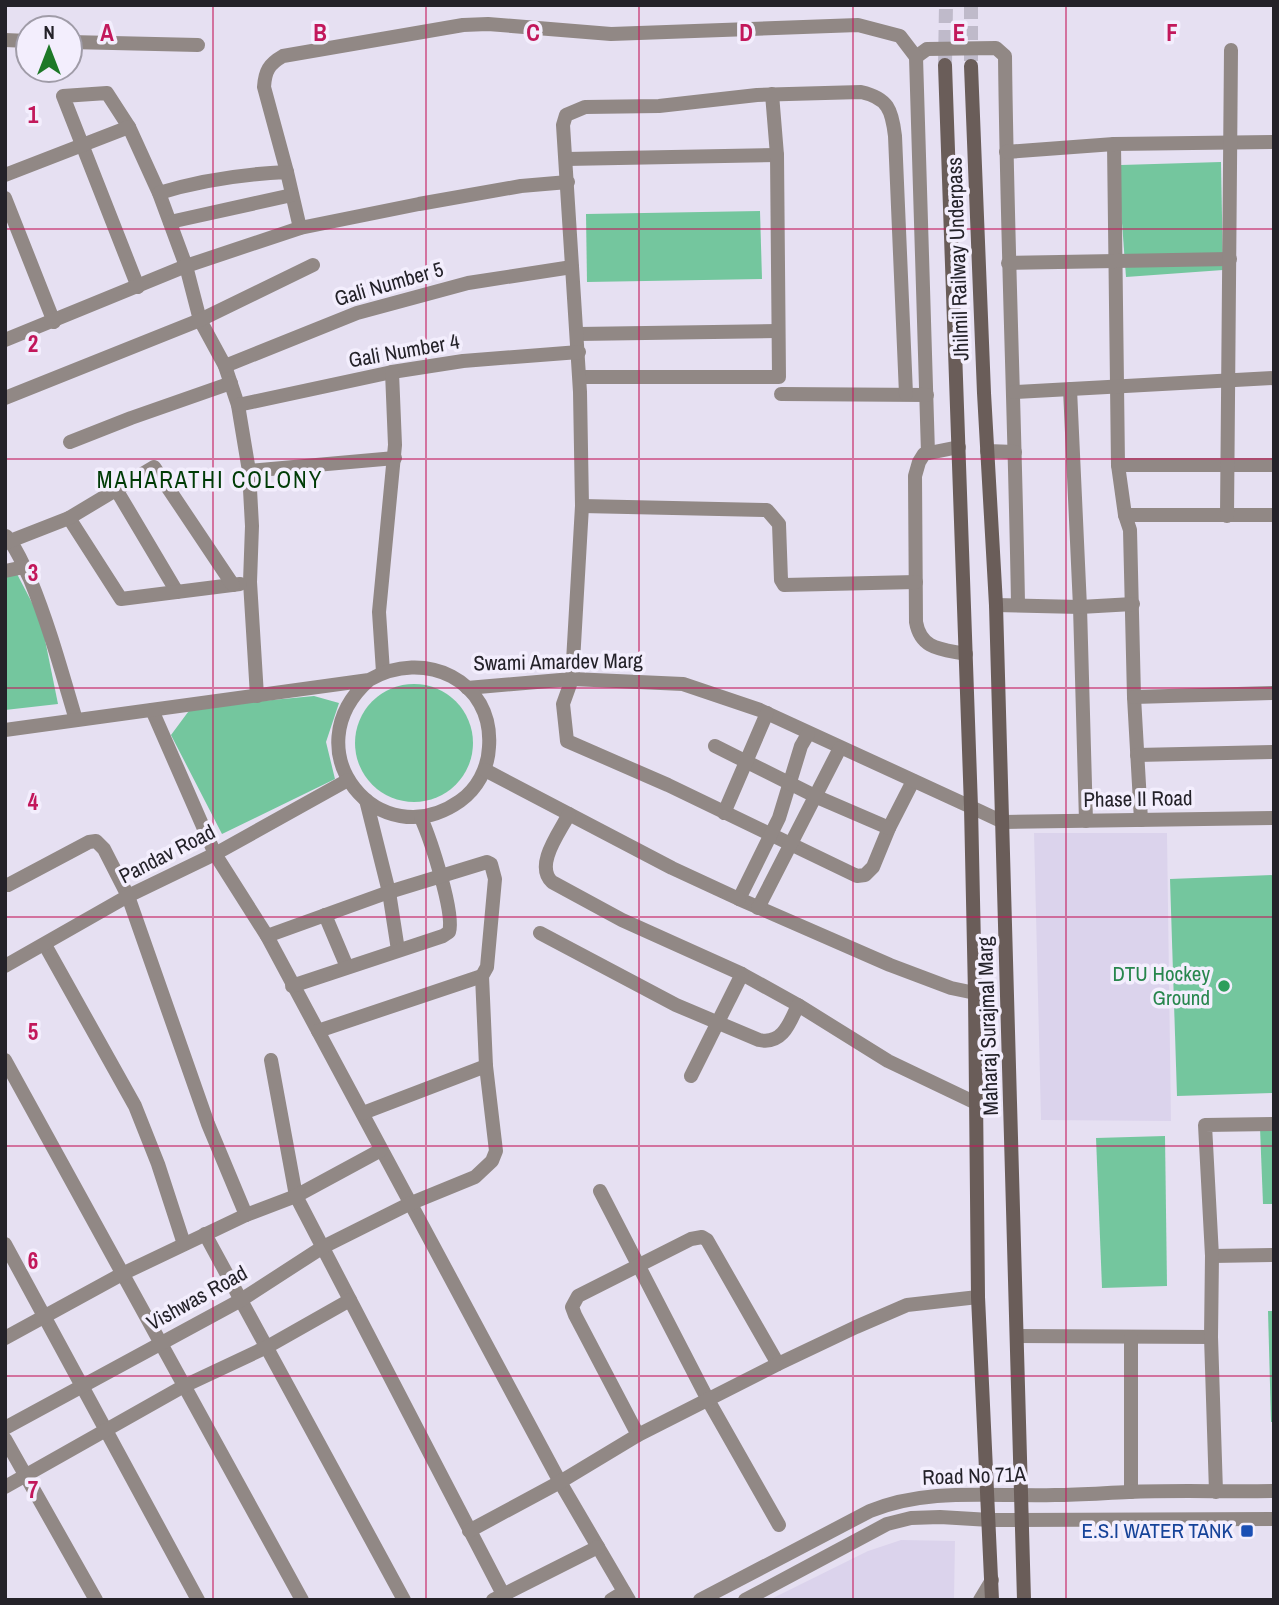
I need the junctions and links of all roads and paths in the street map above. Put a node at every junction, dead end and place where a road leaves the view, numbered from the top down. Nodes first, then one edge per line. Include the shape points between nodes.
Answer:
1 (84, 42) edge
2 (198, 45) dead end
3 (1231, 50) dead end
4 (916, 57) junction
5 (945, 65) tunnel mouth
6 (971, 65) tunnel mouth
7 (772, 94) junction
8 (129, 127) junction
9 (895, 136) junction
10 (1229, 142) junction
11 (1274, 142) edge
12 (80, 144) junction
13 (1114, 144) junction
14 (919, 148) junction
15 (1006, 152) junction
16 (777, 155) junction
17 (566, 159) junction
18 (287, 172) junction
19 (5, 175) edge
20 (568, 182) junction
21 (159, 193) junction
22 (292, 195) junction
23 (5, 198) edge
24 (170, 222) junction
25 (300, 228) junction
26 (1116, 260) junction
27 (1230, 260) junction
28 (1008, 263) junction
29 (313, 265) dead end
30 (186, 266) junction
31 (572, 267) junction
32 (138, 287) junction
33 (200, 320) junction
34 (54, 322) junction
35 (777, 331) junction
36 (578, 334) junction
37 (5, 340) edge
38 (579, 352) junction
39 (225, 366) junction
40 (392, 372) junction
41 (580, 377) junction
42 (1274, 378) edge
43 (1228, 380) junction
44 (232, 383) junction
45 (1118, 385) junction
46 (1070, 389) junction
47 (1014, 392) junction
48 (781, 394) dead end
49 (906, 394) junction
50 (927, 395) junction
51 (5, 398) edge
52 (238, 405) junction
53 (70, 442) dead end
54 (959, 447) junction
55 (987, 451) junction
56 (1015, 452) junction
57 (928, 453) junction
58 (395, 458) junction
59 (1118, 465) junction
60 (1227, 465) junction
61 (1274, 465) edge
62 (249, 471) junction
63 (117, 491) junction
64 (582, 506) junction
65 (1125, 515) junction
66 (1274, 515) edge
67 (1227, 516) junction
68 (69, 518) junction
69 (8, 540) edge
70 (24, 567) junction
71 (5, 571) edge
72 (916, 582) junction
73 (250, 583) junction
74 (233, 585) junction
75 (177, 592) junction
76 (1018, 604) junction
77 (1133, 604) junction
78 (996, 605) junction
79 (1080, 607) junction
80 (966, 653) junction
81 (376, 676) junction
82 (572, 679) junction
83 (467, 688) junction
84 (1274, 693) edge
85 (257, 696) junction
86 (1134, 697) junction
87 (152, 710) junction
88 (767, 713) junction
89 (76, 720) junction
90 (5, 730) edge
91 (808, 734) junction
92 (715, 746) dead end
93 (840, 748) junction
94 (1274, 752) edge
95 (1137, 754) junction
96 (746, 761) junction
97 (485, 770) junction
98 (348, 780) junction
99 (913, 781) junction
100 (790, 783) junction
101 (817, 796) junction
102 (366, 800) junction
103 (971, 807) junction
104 (724, 813) junction
105 (569, 814) junction
106 (421, 818) junction
107 (1274, 818) edge
108 (1141, 820) junction
109 (1086, 821) junction
110 (1003, 822) junction
111 (889, 828) junction
112 (770, 836) junction
113 (790, 846) junction
114 (215, 854) junction
115 (440, 875) junction
116 (8, 885) dead end
117 (389, 892) junction
118 (128, 896) junction
119 (739, 899) junction
120 (758, 908) junction
121 (325, 915) junction
122 (540, 933) dead end
123 (267, 936) junction
124 (45, 945) junction
125 (398, 950) junction
126 (5, 967) edge
127 (347, 967) junction
128 (742, 974) junction
129 (482, 976) junction
130 (292, 986) junction
131 (975, 993) junction
132 (798, 1005) junction
133 (718, 1024) junction
134 (318, 1031) junction
135 (5, 1060) edge
136 (271, 1060) dead end
137 (486, 1066) junction
138 (691, 1076) dead end
139 (976, 1104) junction
140 (363, 1113) junction
141 (1274, 1125) edge
142 (381, 1150) junction
143 (600, 1191) dead end
144 (296, 1196) junction
145 (409, 1205) junction
146 (246, 1215) junction
147 (205, 1234) junction
148 (184, 1244) junction
149 (5, 1245) edge
150 (323, 1247) junction
151 (1274, 1255) edge
152 (1212, 1256) junction
153 (640, 1266) junction
154 (122, 1274) junction
155 (978, 1297) junction
156 (242, 1300) junction
157 (350, 1300) junction
158 (45, 1317) junction
159 (1017, 1336) junction
160 (1131, 1337) junction
161 (1211, 1337) junction
162 (5, 1338) edge
163 (160, 1344) junction
164 (267, 1347) junction
165 (778, 1364) junction
166 (82, 1386) junction
167 (184, 1386) junction
168 (708, 1400) junction
169 (5, 1428) edge
170 (106, 1430) junction
171 (638, 1435) junction
172 (5, 1440) edge
173 (25, 1475) junction
174 (560, 1482) junction
175 (5, 1487) edge
176 (1274, 1491) edge
177 (1131, 1492) junction
178 (1216, 1492) junction
179 (989, 1493) junction
180 (1021, 1495) junction
181 (1274, 1519) edge
182 (990, 1520) junction
183 (1022, 1520) junction
184 (779, 1525) dead end
185 (469, 1531) junction
186 (598, 1547) junction
187 (992, 1580) junction
188 (621, 1597) edge
189 (501, 1598) edge
190 (96, 1600) edge
191 (198, 1600) edge
192 (302, 1600) edge
193 (404, 1600) edge
194 (700, 1600) edge
195 (745, 1600) edge
196 (980, 1600) edge
197 (992, 1600) edge
198 (1024, 1600) edge

1 - 2 street
3 - 10 street
4 - 14 street
4 - 15 street via 927,50 996,48 1005,56
4 - 18 street via 900,36 858,25 611,34 488,24 283,56 271,63 264,87
5 - 54 main road, Jhilmil Railway Underpass
6 - 55 main road, Jhilmil Railway Underpass
7 - 9 street via 875,95 888,105
7 - 16 street
7 - 17 street via 576,109 566,115 563,125
8 - 12 street
8 - 12 street via 107,93 62,96
8 - 21 street
9 - 14 street via 905,147
9 - 49 street
10 - 11 street
10 - 13 street
10 - 27 street
12 - 19 street
12 - 32 street
13 - 15 street
13 - 26 street
14 - 50 street
15 - 28 street
16 - 17 street
16 - 35 street
17 - 20 street
18 - 21 street via 237,176
18 - 22 street
20 - 25 street via 521,186
20 - 31 street
21 - 24 street
22 - 24 street
22 - 25 street
23 - 34 street
24 - 30 street
25 - 30 street
26 - 27 street
26 - 28 street
26 - 45 street
27 - 43 street
28 - 47 street
29 - 33 street
30 - 32 street
30 - 33 street
31 - 36 street
31 - 39 street, Gali Number 5 via 468,283 357,313
32 - 34 street
33 - 39 street
33 - 51 street
34 - 37 street
35 - 36 street
35 - 41 street via 779,377
36 - 38 street
38 - 40 street, Gali Number 4
38 - 41 street
39 - 44 street
40 - 52 street, Gali Number 4
40 - 58 street
41 - 64 street
42 - 43 street
43 - 45 street
43 - 60 street
44 - 52 street
44 - 53 street
45 - 46 street
45 - 59 street
46 - 47 street
46 - 79 street
47 - 56 street
48 - 49 street
49 - 50 street
50 - 57 street
52 - 62 street
54 - 57 street
54 - 80 main road, Jhilmil Railway Underpass
55 - 56 street
55 - 78 main road, Maharaj Surajmal Marg
56 - 76 street
57 - 72 street via 915,476
58 - 62 street
58 - 81 street
59 - 60 street
59 - 65 street
60 - 61 street
60 - 67 street
62 - 73 street
63 - 68 street
63 - 74 street via 154,467
63 - 75 street
64 - 72 street via 767,510 779,524 784,585
64 - 82 street
65 - 67 street
65 - 77 street via 1130,530
66 - 67 street
68 - 69 street
68 - 75 street via 121,599
69 - 70 street
70 - 71 street
70 - 89 street via 46,617
72 - 80 street via 918,634 933,647
73 - 74 street
73 - 85 street
74 - 75 street
76 - 78 street
76 - 79 street
77 - 79 street
77 - 86 street
78 - 110 main road, Maharaj Surajmal Marg
79 - 109 street
80 - 103 main road, Jhilmil Railway Underpass
81 - 83 street, Swami Amardev Marg via 411,666 435,669
81 - 85 street, Swami Amardev Marg
81 - 98 street via 350,700 339,729 340,762
82 - 83 street, Swami Amardev Marg
82 - 88 street, Swami Amardev Marg via 683,684
82 - 104 street via 563,704 566,741
83 - 97 street via 488,727
84 - 86 street
85 - 87 street, Swami Amardev Marg
86 - 95 street
87 - 89 street, Swami Amardev Marg
87 - 114 street
88 - 91 street, Swami Amardev Marg
88 - 96 street
89 - 90 street, Swami Amardev Marg
91 - 93 street, Swami Amardev Marg
91 - 100 street
92 - 96 street
93 - 99 street, Swami Amardev Marg
93 - 101 street
94 - 95 street
95 - 108 street
96 - 100 street
96 - 104 street
97 - 105 street
97 - 106 street via 468,796 444,812
98 - 102 street
98 - 114 street, Pandav Road
99 - 103 street, Swami Amardev Marg
99 - 111 street
100 - 101 street
100 - 112 street
101 - 111 street
101 - 113 street
102 - 106 street via 397,815
102 - 117 street
103 - 110 street, Swami Amardev Marg
103 - 131 main road, Jhilmil Railway Underpass
104 - 112 street
105 - 119 street
105 - 128 street via 545,863 546,877 622,920
106 - 115 street
107 - 108 street, Phase II Road
108 - 109 street, Phase II Road
109 - 110 street, Phase II Road
110 - 159 main road, Maharaj Surajmal Marg
111 - 113 street via 873,867 861,877
112 - 113 street
112 - 119 street
113 - 120 street
114 - 118 street, Pandav Road
114 - 123 street
115 - 117 street
115 - 125 street via 449,932
115 - 129 street via 487,862 494,870 491,933
116 - 118 street via 93,841 104,849
117 - 121 street
117 - 125 street
118 - 124 street, Pandav Road
118 - 146 street via 208,1124
119 - 120 street
120 - 131 street via 890,965
121 - 123 street
121 - 127 street
122 - 133 street
123 - 130 street
124 - 126 street, Pandav Road
124 - 148 street via 135,1106
125 - 127 street
127 - 130 street
128 - 132 street
128 - 133 street
129 - 134 street
129 - 137 street
130 - 134 street
131 - 139 main road, Jhilmil Railway Underpass
132 - 133 street via 785,1032 772,1041 759,1041
132 - 139 street via 888,1061
133 - 138 street
134 - 140 street
135 - 154 street
136 - 144 street
137 - 140 street
137 - 145 street, Vishwas Road via 496,1151 492,1161 475,1177
139 - 155 main road, Jhilmil Railway Underpass
140 - 142 street
141 - 152 street via 1205,1125
142 - 144 street
142 - 145 street
143 - 153 street
144 - 146 street
144 - 150 street
145 - 150 street, Vishwas Road
145 - 174 street
146 - 147 street
147 - 148 street
147 - 156 street
148 - 154 street
149 - 158 street
150 - 156 street, Vishwas Road
150 - 157 street
151 - 152 street
152 - 161 street
153 - 165 street via 691,1239 707,1240
153 - 168 street
153 - 171 street via 578,1296 572,1307
154 - 158 street
154 - 163 street
155 - 165 street via 907,1305
155 - 179 main road, Jhilmil Railway Underpass
156 - 163 street, Vishwas Road
156 - 164 street
157 - 164 street
157 - 185 street
158 - 162 street
158 - 166 street
159 - 160 street
159 - 180 main road, Maharaj Surajmal Marg
160 - 161 street
160 - 177 street
161 - 178 street
163 - 166 street, Vishwas Road
163 - 167 street
164 - 167 street
164 - 193 street
165 - 168 street
166 - 169 street, Vishwas Road
166 - 170 street
167 - 170 street
167 - 192 street
168 - 171 street
168 - 184 street
170 - 173 street
170 - 191 street
171 - 174 street
172 - 173 street
173 - 175 street
173 - 190 street
174 - 185 street
174 - 186 street
176 - 178 street, Road No 71A
177 - 178 street, Road No 71A
177 - 180 street, Road No 71A
179 - 180 street, Road No 71A
179 - 182 main road, Jhilmil Railway Underpass
179 - 194 street, Road No 71A via 890,1503
180 - 183 main road, Maharaj Surajmal Marg
181 - 183 street, Road No 71A
182 - 183 street, Road No 71A
182 - 187 main road
182 - 195 street, Road No 71A via 911,1518 887,1524
183 - 198 main road, Maharaj Surajmal Marg
185 - 189 street
186 - 188 street
186 - 189 street
187 - 196 street
187 - 197 main road

